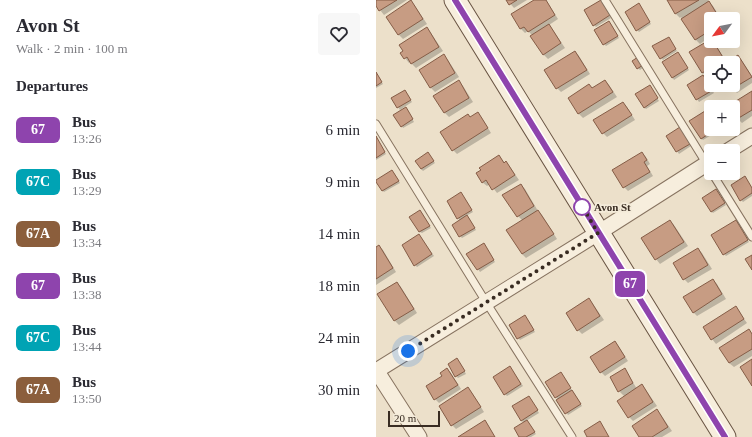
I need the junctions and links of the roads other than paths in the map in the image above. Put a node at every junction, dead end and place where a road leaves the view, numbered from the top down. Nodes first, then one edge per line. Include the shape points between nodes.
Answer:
1 (455, 0) edge
2 (605, 0) edge
3 (376, 124) edge
4 (752, 136) edge
5 (739, 144) edge
6 (704, 157) edge
7 (704, 171) edge
8 (718, 180) edge
9 (598, 233) junction
10 (752, 237) edge
11 (486, 302) junction
12 (376, 370) edge
13 (419, 437) edge
14 (572, 437) edge
15 (725, 437) edge

1 - 9 street
2 - 6 lane
3 - 11 lane
4 - 5 street
7 - 9 street
8 - 10 lane
9 - 11 street
9 - 15 street
11 - 12 street
11 - 14 lane
12 - 13 street

